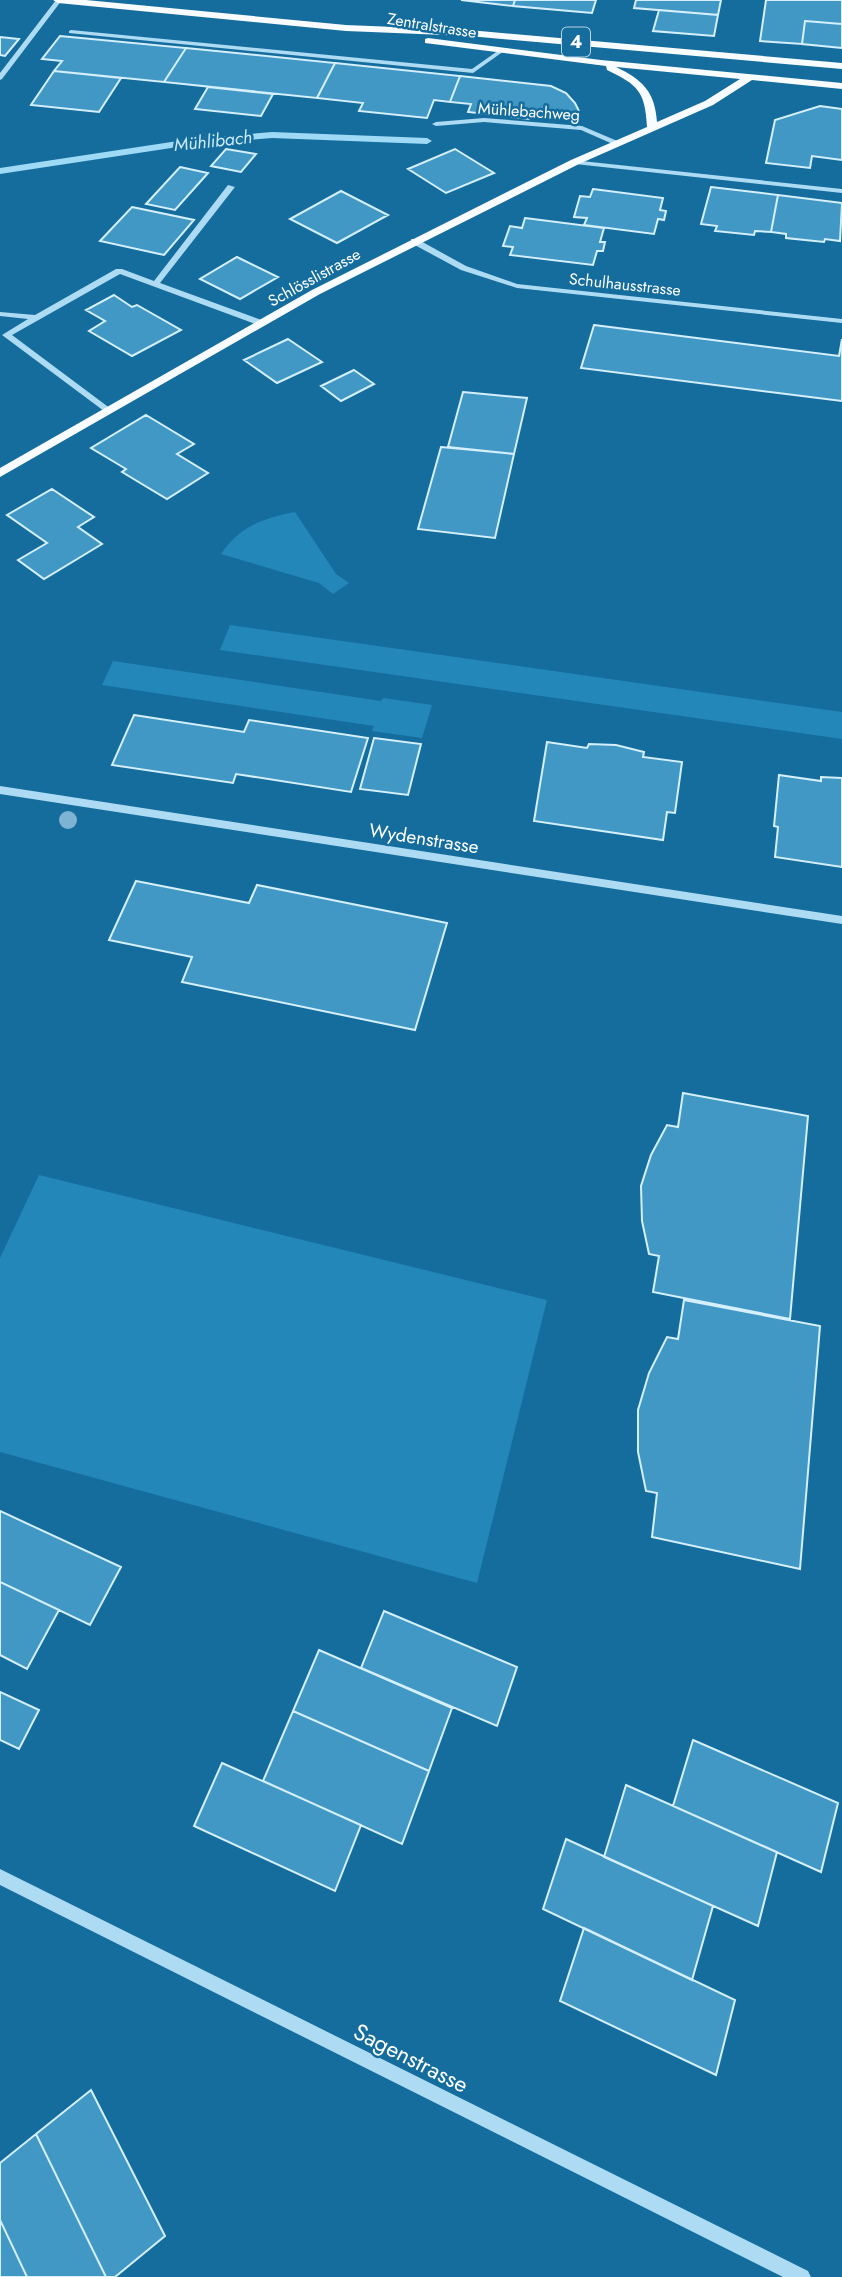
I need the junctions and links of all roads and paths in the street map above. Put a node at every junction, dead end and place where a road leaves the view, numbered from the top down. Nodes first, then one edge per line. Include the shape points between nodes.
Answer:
1 (59, 0) edge
2 (346, 28) junction
3 (71, 32) dead end
4 (501, 51) junction
5 (750, 57) junction
6 (601, 63) junction
7 (842, 66) edge
8 (752, 76) junction
9 (0, 78) edge
10 (842, 86) edge
11 (436, 124) dead end
12 (652, 127) junction
13 (618, 143) junction
14 (575, 162) junction
15 (231, 187) dead end
16 (842, 191) edge
17 (414, 241) junction
18 (155, 285) junction
19 (0, 314) edge
20 (37, 318) junction
21 (842, 321) edge
22 (261, 323) junction
23 (3, 335) edge
24 (108, 411) junction
25 (0, 473) edge
26 (0, 790) edge
27 (842, 920) edge
28 (0, 1877) edge
29 (802, 2277) edge

1 - 2 main road, 4
1 - 9 street
2 - 4 main road, Zentralstrasse / 4
2 - 5 main road, Zentralstrasse / 4 via 469,33
3 - 4 street via 473,71
4 - 6 main road, Zentralstrasse / 4
5 - 7 main road, Zentralstrasse / 4
5 - 8 main road
6 - 8 main road, Zentralstrasse / 4
6 - 12 main road via 647,90
8 - 10 main road, Zentralstrasse / 4
8 - 12 main road, Schlösslistrasse via 718,98
11 - 13 street, Mühlebachweg via 484,120 582,128
12 - 13 main road, Schlösslistrasse
13 - 14 main road, Schlösslistrasse
14 - 16 street
14 - 17 main road, Schlösslistrasse
15 - 18 street
17 - 21 street, Schulhausstrasse via 454,265 517,286
17 - 22 main road, Schlösslistrasse
18 - 20 street via 119,271
18 - 22 street
19 - 20 street
20 - 23 street
22 - 24 main road, Schlösslistrasse
23 - 24 street
24 - 25 main road, Schlösslistrasse
26 - 27 street, Wydenstrasse
28 - 29 street, Sagenstrasse

